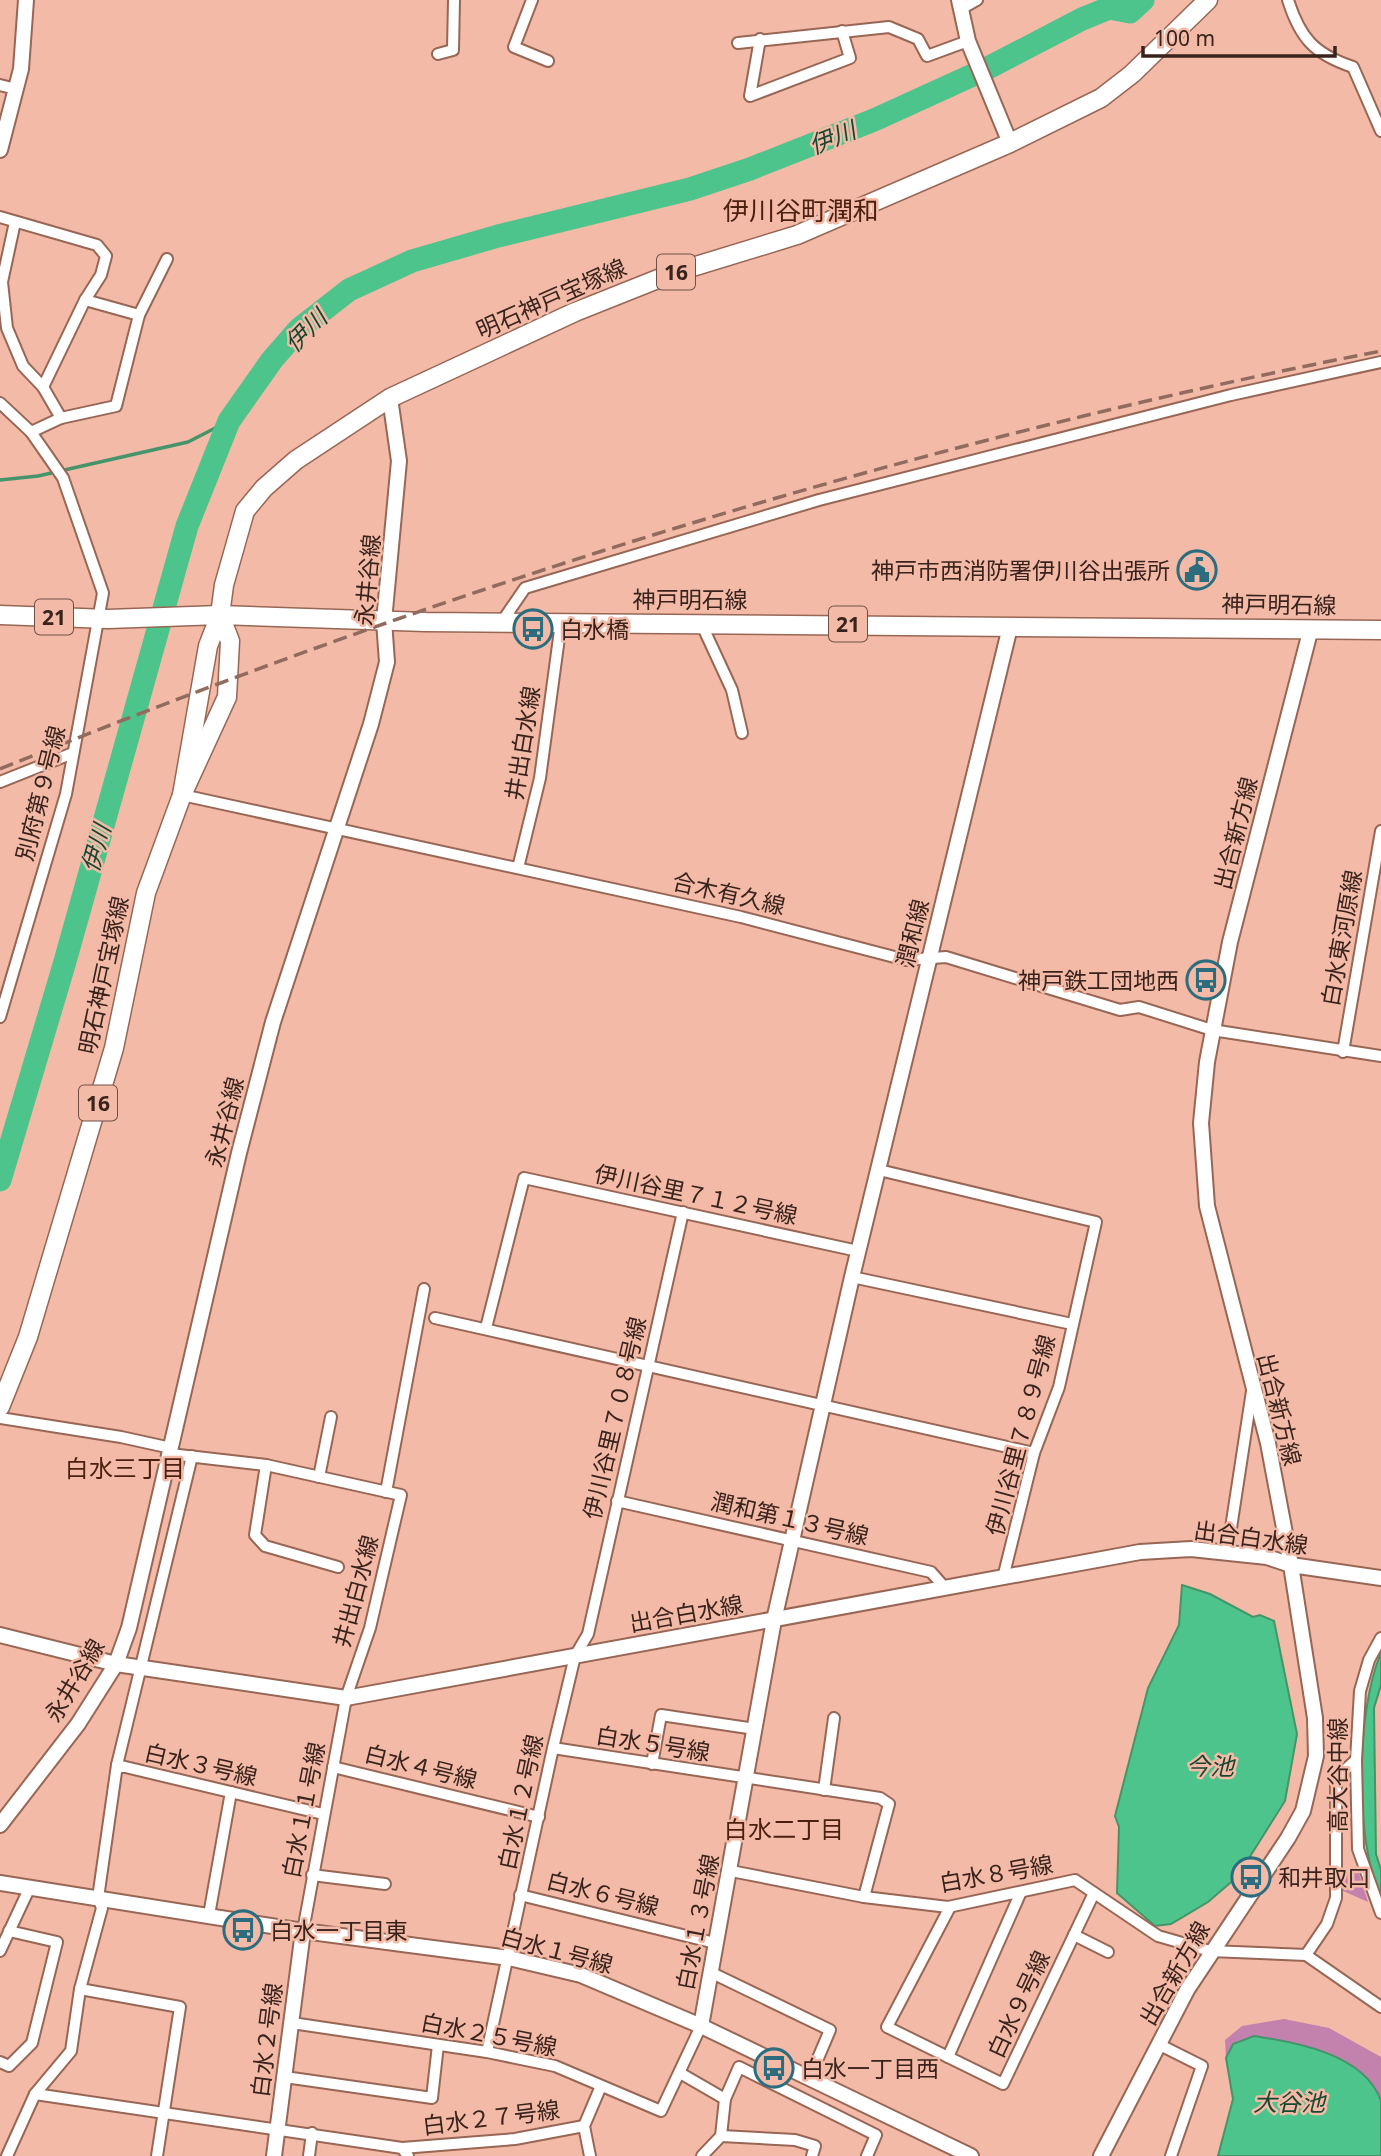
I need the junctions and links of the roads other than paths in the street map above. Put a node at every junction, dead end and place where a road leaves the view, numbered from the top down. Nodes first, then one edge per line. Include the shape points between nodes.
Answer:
1 (26, 0) edge
2 (454, 0) edge
3 (532, 0) edge
4 (977, 0) edge
5 (1208, 0) edge
6 (1287, 0) edge
7 (960, 5) edge
8 (842, 31) junction
9 (760, 39) junction
10 (968, 41) junction
11 (738, 43) dead end
12 (438, 54) dead end
13 (548, 61) dead end
14 (0, 85) edge
15 (16, 89) junction
16 (1381, 131) edge
17 (1007, 139) junction
18 (0, 150) edge
19 (0, 217) edge
20 (15, 222) junction
21 (167, 259) dead end
22 (85, 300) junction
23 (139, 315) junction
24 (1381, 362) edge
25 (43, 387) junction
26 (390, 398) junction
27 (0, 404) edge
28 (61, 418) junction
29 (32, 432) junction
30 (0, 615) edge
31 (220, 615) junction
32 (103, 618) junction
33 (384, 621) junction
34 (501, 622) junction
35 (561, 623) junction
36 (701, 623) junction
37 (1010, 627) junction
38 (1311, 628) junction
39 (1381, 630) edge
40 (742, 733) dead end
41 (73, 753) junction
42 (0, 782) edge
43 (182, 795) junction
44 (335, 828) junction
45 (1381, 831) edge
46 (518, 868) junction
47 (929, 960) junction
48 (0, 1017) edge
49 (1212, 1030) junction
50 (1343, 1052) junction
51 (1381, 1056) edge
52 (879, 1170) junction
53 (683, 1212) junction
54 (859, 1251) junction
55 (852, 1277) junction
56 (424, 1289) dead end
57 (435, 1318) dead end
58 (1072, 1324) junction
59 (486, 1328) junction
60 (647, 1365) junction
61 (1252, 1391) junction
62 (823, 1406) junction
63 (0, 1407) edge
64 (331, 1417) dead end
65 (0, 1418) edge
66 (170, 1451) junction
67 (1034, 1453) junction
68 (191, 1456) junction
69 (266, 1465) junction
70 (319, 1476) junction
71 (386, 1492) junction
72 (617, 1501) junction
73 (794, 1540) junction
74 (1227, 1554) junction
75 (1291, 1565) junction
76 (338, 1567) dead end
77 (141, 1577) junction
78 (1003, 1577) junction
79 (1381, 1578) edge
80 (161, 1580) junction
81 (946, 1589) junction
82 (774, 1620) junction
83 (0, 1635) edge
84 (1381, 1640) edge
85 (575, 1656) junction
86 (116, 1664) junction
87 (141, 1668) junction
88 (346, 1698) junction
89 (834, 1718) dead end
90 (755, 1729) junction
91 (553, 1748) junction
92 (1356, 1760) junction
93 (652, 1764) junction
94 (117, 1765) junction
95 (333, 1767) junction
96 (747, 1780) junction
97 (824, 1790) junction
98 (231, 1792) junction
99 (323, 1814) junction
100 (539, 1817) junction
101 (0, 1825) edge
102 (731, 1871) junction
103 (312, 1875) junction
104 (0, 1883) edge
105 (385, 1884) dead end
106 (29, 1889) junction
107 (1094, 1893) junction
108 (1020, 1894) junction
109 (520, 1895) junction
110 (864, 1897) junction
111 (98, 1898) junction
112 (950, 1907) junction
113 (1381, 1913) edge
114 (209, 1914) junction
115 (303, 1930) junction
116 (9, 1931) junction
117 (1074, 1936) junction
118 (715, 1943) junction
119 (0, 1951) edge
120 (1210, 1951) junction
121 (1108, 1952) dead end
122 (1306, 1955) junction
123 (509, 1958) junction
124 (710, 1972) junction
125 (80, 1989) junction
126 (1381, 2007) edge
127 (292, 2023) junction
128 (701, 2026) junction
129 (438, 2045) junction
130 (1160, 2045) junction
131 (487, 2052) junction
132 (948, 2057) junction
133 (0, 2062) edge
134 (680, 2073) junction
135 (285, 2077) junction
136 (810, 2077) junction
137 (601, 2086) junction
138 (35, 2094) junction
139 (725, 2099) junction
140 (164, 2111) junction
141 (584, 2126) junction
142 (278, 2128) junction
143 (312, 2133) junction
144 (721, 2136) junction
145 (405, 2152) edge
146 (7, 2156) edge
147 (157, 2156) edge
148 (274, 2156) edge
149 (309, 2156) edge
150 (590, 2156) edge
151 (702, 2156) edge
152 (812, 2156) edge
153 (867, 2156) edge
154 (971, 2156) edge
155 (1101, 2156) edge
156 (1171, 2156) edge

1 - 15 street
2 - 12 street via 453,50
3 - 13 street via 514,47
4 - 7 street
5 - 17 main road, 明石神戸宝塚線 / 16 via 1101,98
6 - 16 street via 1297,29 1310,44 1334,61 1353,67
7 - 10 street
8 - 9 street
8 - 9 street via 850,58 750,96
8 - 10 street via 889,27 918,39 927,56
9 - 11 street
10 - 17 street
14 - 15 street
15 - 18 street
17 - 26 main road, 明石神戸宝塚線 / 16 via 797,235 630,289
19 - 20 street
20 - 22 street via 97,245 106,256 101,275
20 - 25 street via 2,282 7,328 23,366
21 - 23 street
22 - 23 street
22 - 25 street
23 - 28 street via 116,406
24 - 34 street via 1231,395 806,504 524,588
25 - 28 street
26 - 31 main road, 明石神戸宝塚線 / 16 via 296,460 245,511
26 - 33 street, 永井谷線 via 399,461
27 - 29 street, 別府第９号線
28 - 29 street
29 - 32 street, 別府第９号線 via 62,478 103,593
30 - 32 main road, 神戸明石線 / 21
31 - 32 main road, 神戸明石線 / 21
31 - 33 main road, 神戸明石線 / 21
31 - 43 main road, 明石神戸宝塚線 / 16 via 208,646
31 - 43 main road, 明石神戸宝塚線 / 16 via 230,641 227,697
32 - 41 street, 別府第９号線
33 - 34 main road, 神戸明石線 / 21
33 - 44 street, 永井谷線 via 387,662
34 - 35 main road, 神戸明石線 / 21
35 - 36 main road, 神戸明石線 / 21
35 - 46 street, 井出白水線 via 540,778
36 - 37 main road, 神戸明石線 / 21
36 - 40 street via 732,691
37 - 38 main road, 神戸明石線 / 21
37 - 47 street, 潤和線
38 - 39 main road, 神戸明石線 / 21
38 - 49 street, 出合新方線 via 1230,942
41 - 42 street
41 - 48 street, 別府第９号線 via 66,794
43 - 44 street, 合木有久線
43 - 63 main road, 明石神戸宝塚線 / 16 via 146,893 114,1048 28,1337
44 - 46 street, 合木有久線
44 - 66 street, 永井谷線 via 273,1023
45 - 50 street, 白水東河原線
46 - 47 street, 合木有久線 via 741,917 906,960
47 - 49 street, 合木有久線 via 946,957 1120,1010 1139,1007
47 - 52 street, 潤和線
49 - 50 street, 合木有久線
49 - 61 street, 出合新方線 via 1201,1123 1207,1206
50 - 51 street, 合木有久線
52 - 54 street, 潤和線
52 - 58 street, 伊川谷里７８９号線 via 1096,1222
53 - 54 street, 伊川谷里７１２号線
53 - 59 street, 伊川谷里７１２号線 via 524,1178
53 - 60 street, 伊川谷里７０８号線
54 - 55 street, 潤和線
55 - 58 street
55 - 62 street, 潤和線
56 - 71 street
57 - 59 street
58 - 67 street, 伊川谷里７８９号線 via 1059,1387
59 - 60 street
60 - 62 street
60 - 72 street, 伊川谷里７０８号線
61 - 74 street
61 - 75 street, 出合新方線 via 1268,1443
62 - 67 street
62 - 73 street, 白水１３号線
64 - 70 street
65 - 66 street via 121,1437
66 - 68 street
66 - 77 street, 永井谷線
67 - 78 street, 伊川谷里７８９号線
68 - 69 street
68 - 80 street
69 - 70 street
69 - 76 street via 256,1535 265,1546
70 - 71 street
71 - 88 street, 井出白水線 via 401,1495 370,1628
72 - 73 street, 潤和第１３号線
72 - 85 street, 伊川谷里７０８号線 via 588,1634
73 - 81 street, 潤和第１３号線 via 931,1572
73 - 82 street, 白水１３号線
74 - 75 street, 出合白水線 via 1267,1557
74 - 78 street, 出合白水線 via 1191,1549 1140,1552
75 - 79 street, 出合白水線
75 - 120 street, 出合新方線 via 1315,1718 1311,1782 1303,1811 1288,1838
77 - 80 street
77 - 86 street, 永井谷線
78 - 81 street, 出合白水線
80 - 87 street
81 - 82 street, 出合白水線
82 - 85 street, 出合白水線
82 - 90 street, 白水１３号線
83 - 86 street, 出合白水線
84 - 92 street, 高大谷中線 via 1368,1660 1360,1691
85 - 88 street, 出合白水線
85 - 91 street, 白水１２号線
86 - 87 street, 出合白水線
86 - 101 street, 永井谷線 via 78,1724
87 - 88 street, 出合白水線
87 - 94 street
88 - 95 street, 白水１１号線
89 - 97 street
90 - 93 street via 661,1715
90 - 96 street, 白水１３号線
91 - 93 street, 白水５号線
91 - 100 street, 白水１２号線
92 - 113 street, 高大谷中線 via 1358,1849
92 - 122 street via 1336,1779 1336,1898 1327,1923
93 - 96 street, 白水５号線
94 - 98 street, 白水３号線
94 - 111 street, 白水３号線
95 - 99 street, 白水１１号線
95 - 100 street, 白水４号線
96 - 97 street, 白水５号線
96 - 102 street, 白水１３号線
97 - 110 street, 白水５号線 via 880,1798 889,1804
98 - 99 street, 白水３号線
98 - 114 street
99 - 103 street, 白水１１号線
100 - 109 street, 白水１２号線
102 - 110 street, 白水８号線
102 - 118 street, 白水１３号線
103 - 105 street
103 - 115 street, 白水１１号線
104 - 106 street, 白水１号線
106 - 111 street, 白水１号線
106 - 116 street
107 - 108 street, 白水８号線 via 1075,1880
107 - 117 street, 白水９号線
107 - 120 street, 白水８号線 via 1158,1936
108 - 112 street, 白水８号線
108 - 132 street
109 - 118 street, 白水６号線
109 - 123 street, 白水１２号線
110 - 112 street, 白水８号線
111 - 114 street, 白水１号線
111 - 125 street, 白水３号線 via 102,1908
112 - 132 street, 白水９号線 via 887,2027
114 - 115 street, 白水１号線
115 - 123 street, 白水１号線
115 - 127 street, 白水２号線
116 - 119 street
116 - 133 street via 57,1942 32,2043 9,2066
117 - 121 street
117 - 132 street, 白水９号線 via 1003,2084
118 - 124 street, 白水１３号線
120 - 122 street, 白水８号線
120 - 130 street, 出合新方線
122 - 126 street
123 - 128 street, 白水１号線 via 581,1975
123 - 131 street, 白水１２号線
124 - 128 street, 白水１３号線
124 - 136 street via 830,2030
125 - 138 street, 白水３号線 via 71,2052
125 - 140 street via 180,2007
127 - 129 street, 白水２５号線
127 - 135 street, 白水２号線
128 - 134 street, 白水２５号線
128 - 136 street, 白水１号線
129 - 131 street, 白水２５号線
129 - 135 street via 432,2098
130 - 155 street, 出合新方線
130 - 156 street via 1202,2066
131 - 137 street, 白水２５号線 via 555,2066
134 - 137 street, 白水２５号線 via 661,2110
134 - 139 street
135 - 142 street, 白水２号線
136 - 154 street, 白水１号線
137 - 141 street
138 - 140 street, 白水２７号線
138 - 146 street, 白水３号線
139 - 144 street
139 - 153 street via 739,2067 876,2135
140 - 142 street, 白水２７号線
140 - 147 street
141 - 145 street, 白水２７号線
141 - 150 street
142 - 143 street, 白水２７号線
142 - 148 street, 白水２号線
143 - 145 street, 白水２７号線
143 - 149 street
144 - 151 street
144 - 152 street via 795,2140 815,2146

